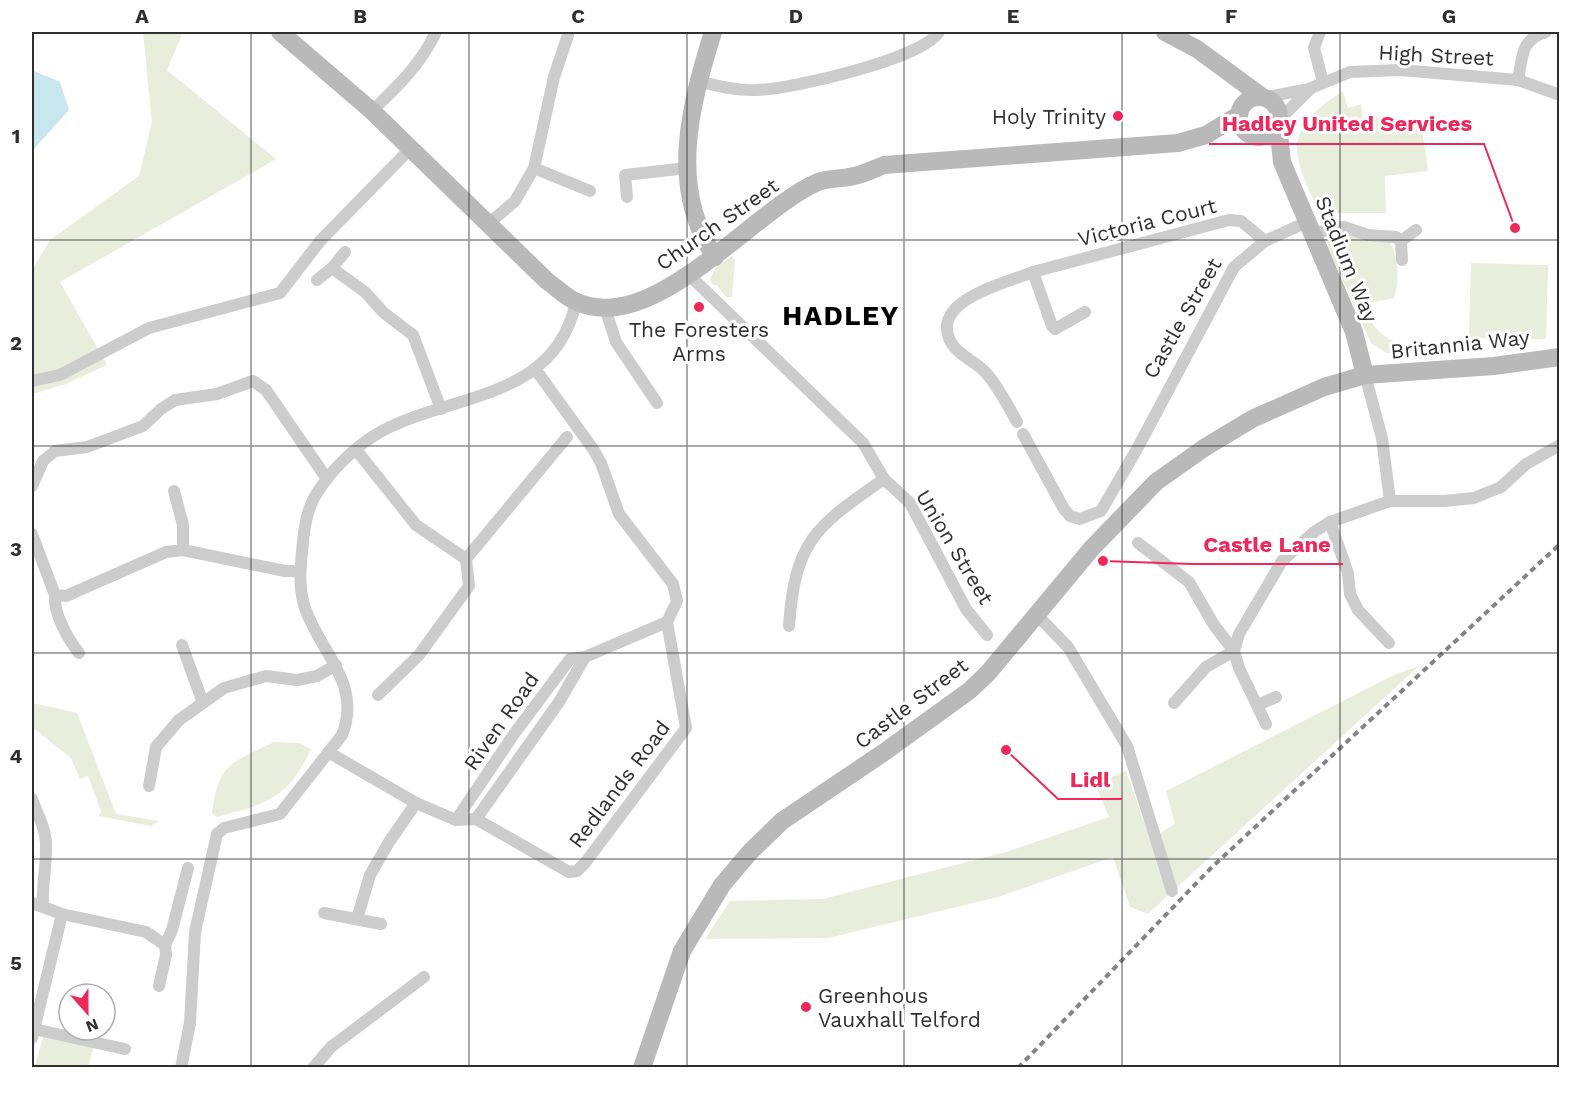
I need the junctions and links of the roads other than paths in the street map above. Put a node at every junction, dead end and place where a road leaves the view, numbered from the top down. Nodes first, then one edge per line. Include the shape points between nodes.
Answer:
1 (280, 32) edge
2 (436, 32) edge
3 (568, 32) edge
4 (713, 32) edge
5 (939, 32) edge
6 (1166, 32) edge
7 (1320, 32) edge
8 (1546, 32) edge
9 (1227, 71) junction
10 (1518, 80) junction
11 (698, 81) junction
12 (1323, 82) junction
13 (1311, 88) junction
14 (1560, 95) edge
15 (1263, 96) junction
16 (372, 111) junction
17 (1239, 113) junction
18 (1279, 122) junction
19 (1257, 137) junction
20 (411, 148) junction
21 (1282, 162) junction
22 (534, 168) junction
23 (687, 168) junction
24 (590, 191) dead end
25 (627, 197) dead end
26 (488, 224) junction
27 (1309, 228) junction
28 (1416, 230) dead end
29 (1265, 241) junction
30 (1401, 241) junction
31 (345, 252) dead end
32 (715, 257) junction
33 (1402, 261) dead end
34 (332, 268) junction
35 (1033, 272) junction
36 (688, 274) junction
37 (317, 280) dead end
38 (576, 302) junction
39 (605, 308) junction
40 (1085, 312) dead end
41 (1560, 357) edge
42 (536, 370) junction
43 (1365, 375) junction
44 (32, 381) edge
45 (657, 403) dead end
46 (441, 409) junction
47 (1017, 422) dead end
48 (1023, 434) dead end
49 (567, 437) dead end
50 (1560, 445) edge
51 (357, 451) junction
52 (327, 479) junction
53 (884, 479) junction
54 (32, 486) edge
55 (174, 491) dead end
56 (1390, 501) junction
57 (1330, 522) junction
58 (32, 534) edge
59 (1138, 543) dead end
60 (183, 550) junction
61 (461, 556) junction
62 (300, 571) junction
63 (55, 595) junction
64 (1037, 615) junction
65 (667, 622) junction
66 (789, 626) dead end
67 (987, 635) dead end
68 (1389, 643) dead end
69 (182, 645) dead end
70 (1234, 651) junction
71 (79, 653) dead end
72 (585, 657) junction
73 (336, 665) junction
74 (378, 695) dead end
75 (1276, 697) dead end
76 (203, 703) junction
77 (1174, 703) dead end
78 (1258, 705) junction
79 (1266, 724) dead end
80 (328, 752) junction
81 (149, 786) dead end
82 (32, 799) edge
83 (416, 803) junction
84 (476, 819) junction
85 (456, 820) junction
86 (188, 868) dead end
87 (1172, 891) dead end
88 (37, 904) edge
89 (324, 913) dead end
90 (62, 914) junction
91 (357, 920) junction
92 (381, 924) dead end
93 (165, 945) junction
94 (424, 977) dead end
95 (159, 986) dead end
96 (33, 1033) edge
97 (125, 1049) dead end
98 (181, 1068) edge
99 (313, 1068) edge
100 (642, 1068) edge

1 - 16 street, Church Street
2 - 16 street via 425,55
3 - 22 street
4 - 11 street
5 - 11 street via 921,47 877,63 786,86 744,90
6 - 9 street
7 - 12 street via 1314,48
8 - 10 street via 1526,43
9 - 15 street
9 - 17 street
10 - 12 street, High Street via 1400,70 1350,72
10 - 14 street, High Street
11 - 23 street via 687,136
12 - 13 street, High Street
13 - 15 street, High Street
13 - 18 street, High Street
15 - 17 street via 1244,103
15 - 18 street via 1277,105
16 - 20 street, Church Street
17 - 19 street via 1243,130
17 - 32 street, Church Street via 1206,135 1178,143 884,165 854,176 818,182
18 - 19 street via 1273,132
18 - 21 street, Stadium Way
19 - 21 street, Stadium Way
20 - 26 street, Church Street
20 - 44 street via 320,241 279,293 149,328 60,375
21 - 27 street, Stadium Way
22 - 24 street
22 - 26 street via 515,201
23 - 25 street via 625,175
23 - 32 street via 695,220
26 - 38 street, Church Street via 547,281
27 - 29 street, Castle Street
27 - 30 street, Castle Street via 1344,227
27 - 43 street, Stadium Way via 1354,332
28 - 30 street
29 - 35 street, Victoria Court via 1240,221 1229,220
29 - 48 street, Castle Street via 1234,267 1101,511 1080,519 1070,516
30 - 33 street
31 - 34 street
32 - 36 street, Church Street
34 - 37 street
34 - 46 street via 413,335
35 - 40 street via 1055,329
35 - 47 street, Victoria Court via 963,301 947,321 952,343 987,373
36 - 39 street, Church Street via 645,299
36 - 53 street, Union Street via 863,444
38 - 39 street, Church Street
38 - 42 street via 561,340 550,358
39 - 45 street via 616,342
41 - 43 street, Britannia Way
42 - 46 street via 511,384
42 - 65 street, Redlands Road via 601,463 624,522 673,584 677,601
43 - 56 street via 1382,438
43 - 64 street, Castle Street via 1324,387 1252,419 1156,482 1092,548
46 - 51 street via 381,432
49 - 61 street
50 - 56 street via 1526,464 1501,487 1474,498
51 - 52 street
51 - 61 street via 416,525
52 - 54 street via 266,390 253,381 217,394 175,400 143,426 87,447 55,451 43,461
52 - 62 street via 308,512
53 - 66 street via 832,516 804,553 791,591
53 - 67 street, Union Street via 910,503 966,609
55 - 60 street via 183,525
56 - 57 street
57 - 68 street via 1348,573 1350,594 1358,610
57 - 70 street via 1282,561 1239,634
58 - 63 street
59 - 70 street via 1189,582
60 - 62 street
60 - 63 street via 151,557 66,596
61 - 74 street via 469,586 419,655
62 - 73 street via 306,612
63 - 71 street via 54,602 70,641
64 - 87 street via 1068,647 1127,746
64 - 100 street, Castle Street via 969,691 782,821 722,885 682,951
65 - 72 street, Riven Road
65 - 84 street, Redlands Road via 686,728 585,863 577,871 569,872
69 - 76 street
70 - 77 street via 1206,667
70 - 78 street
72 - 84 street, Riven Road via 559,702
72 - 85 street, Riven Road via 570,660
73 - 76 street via 317,676 297,680 266,676 224,688
73 - 80 street via 346,690 348,719 342,735
75 - 78 street
76 - 81 street via 179,720 156,747
78 - 79 street
80 - 83 street
80 - 98 street via 280,814 224,828 217,834 195,932 190,1023
82 - 88 street via 47,848
83 - 85 street
83 - 91 street via 370,875
84 - 85 street
86 - 93 street
88 - 90 street
89 - 91 street
90 - 93 street via 146,932
90 - 96 street
91 - 92 street
93 - 95 street
94 - 99 street via 331,1047
96 - 97 street

